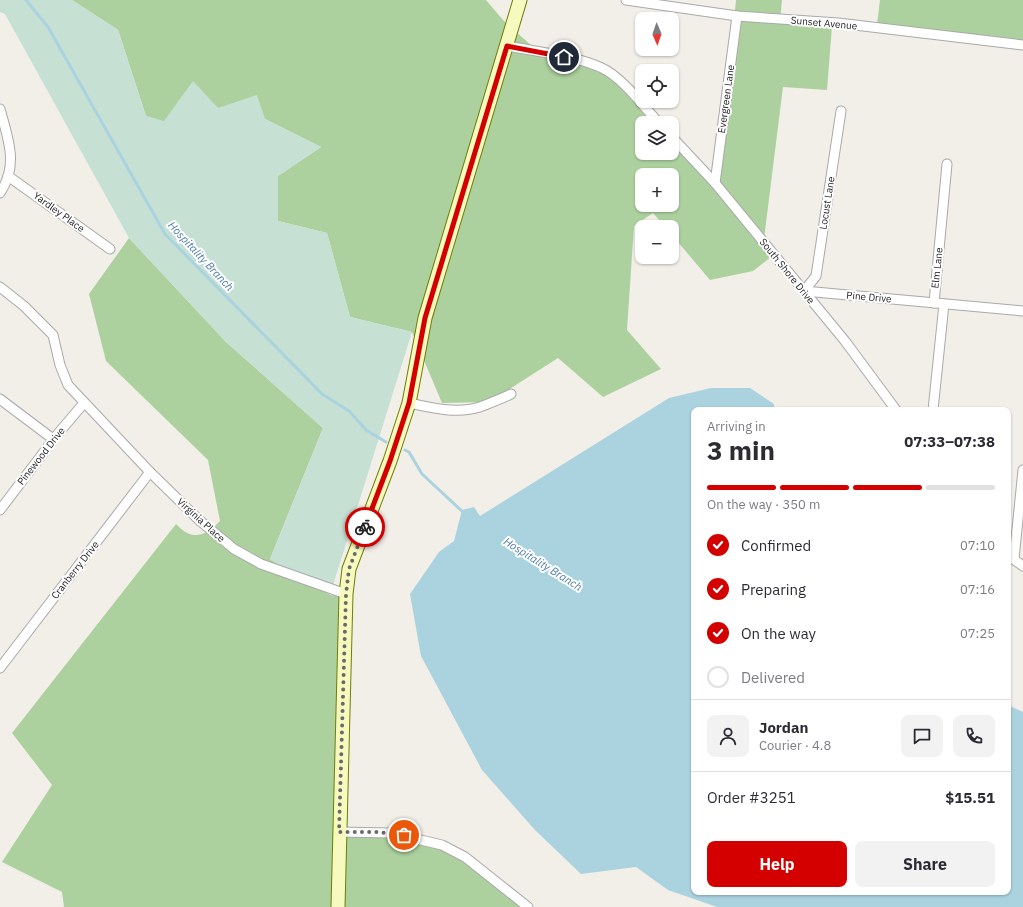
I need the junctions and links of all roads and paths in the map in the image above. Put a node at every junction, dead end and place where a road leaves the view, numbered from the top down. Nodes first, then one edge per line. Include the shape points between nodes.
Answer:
1 (520, 0) edge
2 (626, 0) edge
3 (737, 16) junction
4 (507, 46) junction
5 (1023, 46) edge
6 (0, 109) edge
7 (842, 111) dead end
8 (652, 116) edge
9 (679, 144) edge
10 (947, 164) dead end
11 (8, 176) junction
12 (715, 183) junction
13 (0, 193) edge
14 (110, 249) dead end
15 (0, 287) edge
16 (804, 291) junction
17 (934, 303) junction
18 (944, 304) junction
19 (1023, 312) edge
20 (511, 394) dead end
21 (0, 399) edge
22 (84, 403) junction
23 (409, 403) junction
24 (894, 407) edge
25 (933, 407) edge
26 (53, 439) junction
27 (1023, 470) edge
28 (150, 472) junction
29 (0, 510) edge
30 (1011, 557) edge
31 (1023, 566) edge
32 (346, 594) junction
33 (0, 668) edge
34 (339, 832) junction
35 (338, 907) edge
36 (528, 907) edge

1 - 4 street
2 - 3 street, Sunset Avenue
3 - 5 street, Sunset Avenue via 838,23
3 - 12 street, Evergreen Lane
4 - 8 street via 603,68 618,79
4 - 23 street via 425,318
6 - 11 street via 12,166
7 - 16 street, Locust Lane via 816,276
9 - 12 street, South Shore Drive
10 - 17 street, Elm Lane
11 - 13 street
11 - 14 street, Yardley Place
12 - 16 street, South Shore Drive
15 - 22 street, Virginia Place via 24,306 53,335 68,385
16 - 17 street, Pine Drive
16 - 24 street, South Shore Drive
17 - 18 street, Elm Lane
18 - 19 street
18 - 25 street
20 - 23 street via 479,407 463,410 447,410
21 - 26 street
22 - 26 street, Pinewood Drive
22 - 28 street, Virginia Place
23 - 32 street via 349,569
26 - 29 street, Pinewood Drive
27 - 30 street
28 - 32 street, Virginia Place via 199,520 234,549 261,564
28 - 33 street, Cranberry Drive
30 - 31 street
32 - 34 street
34 - 35 street
34 - 36 street via 391,833 442,845 465,857

